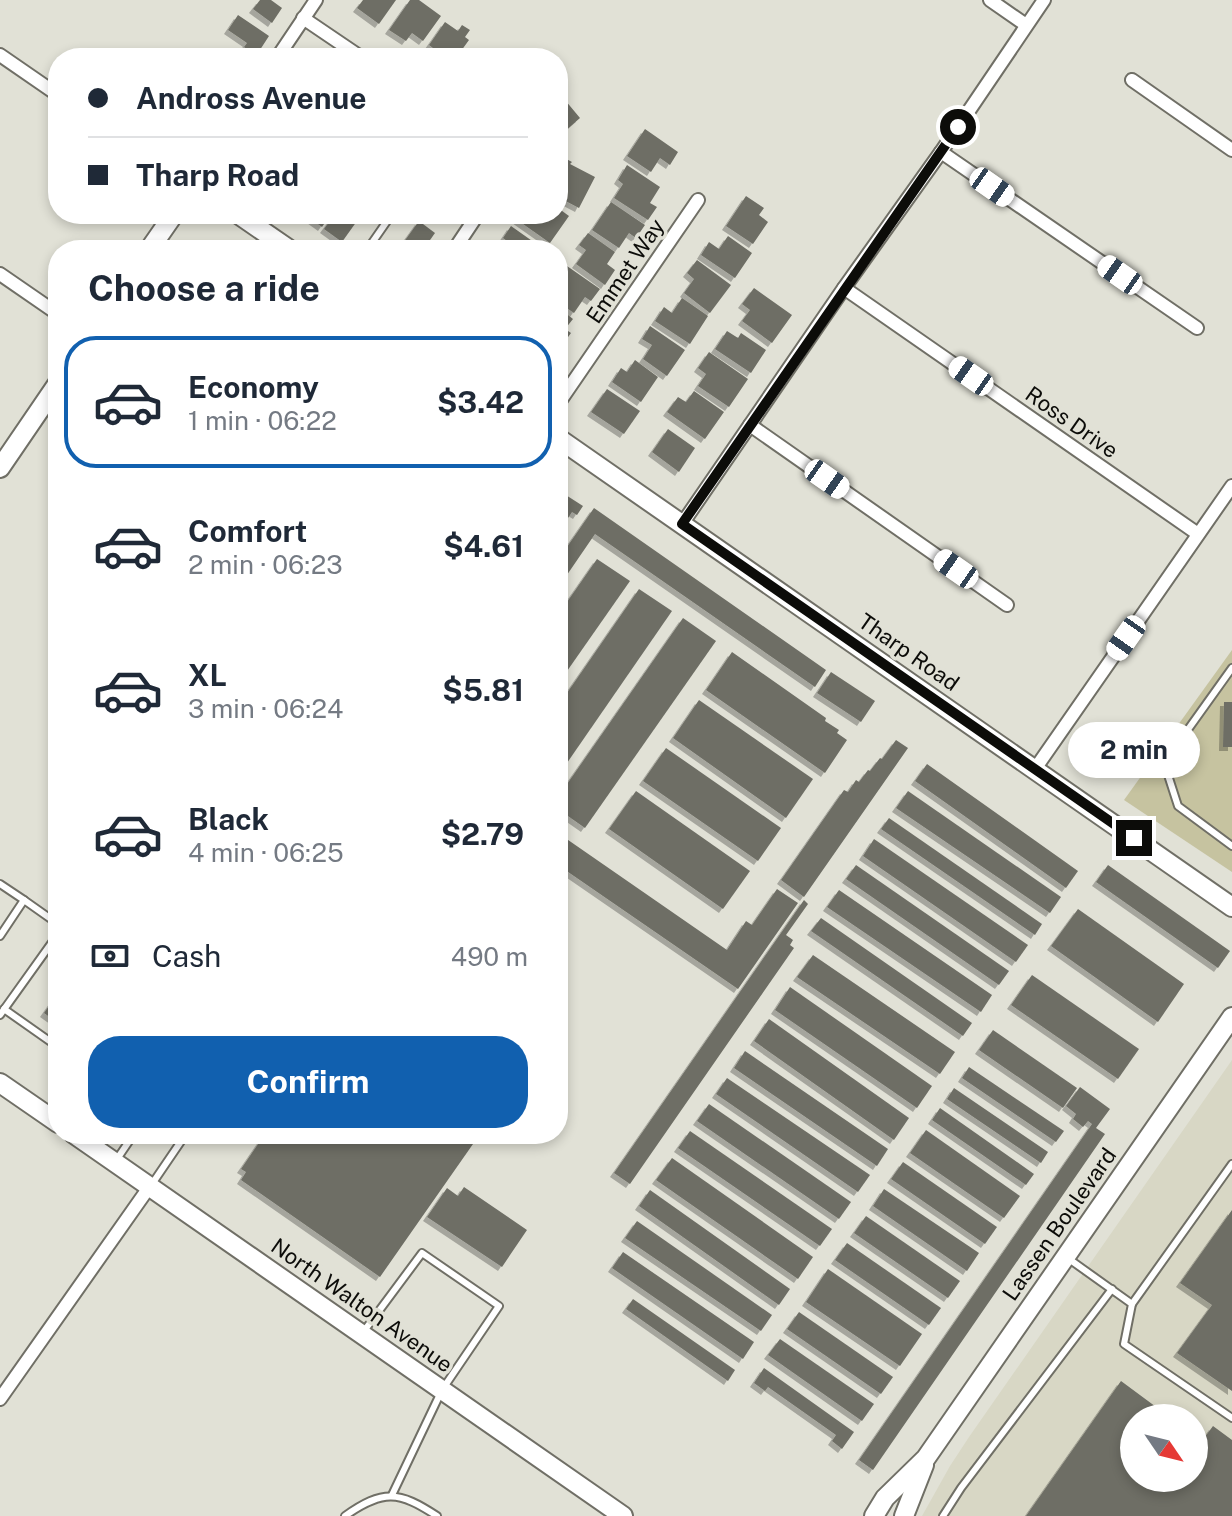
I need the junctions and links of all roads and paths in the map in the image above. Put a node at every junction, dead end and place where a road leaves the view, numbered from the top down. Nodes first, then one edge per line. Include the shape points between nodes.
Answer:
1 (316, 0) edge
2 (990, 0) edge
3 (1044, 0) edge
4 (303, 18) junction
5 (1026, 25) junction
6 (284, 48) edge
7 (347, 48) edge
8 (0, 55) edge
9 (1132, 80) dead end
10 (48, 88) edge
11 (1232, 150) edge
12 (941, 152) junction
13 (698, 200) dead end
14 (252, 224) edge
15 (276, 240) edge
16 (0, 274) edge
17 (844, 288) junction
18 (48, 307) edge
19 (1197, 328) dead end
20 (568, 389) edge
21 (48, 398) edge
22 (750, 425) junction
23 (568, 445) edge
24 (0, 468) edge
25 (1232, 486) edge
26 (682, 524) junction
27 (1198, 534) junction
28 (1007, 605) dead end
29 (1232, 668) edge
30 (1035, 769) junction
31 (1232, 846) edge
32 (0, 884) edge
33 (24, 900) junction
34 (1232, 907) edge
35 (48, 917) edge
36 (0, 936) edge
37 (48, 948) edge
38 (2, 1012) edge
39 (1232, 1017) edge
40 (48, 1041) edge
41 (0, 1083) edge
42 (48, 1116) edge
43 (89, 1144) edge
44 (127, 1144) edge
45 (179, 1144) edge
46 (115, 1162) junction
47 (1232, 1164) edge
48 (150, 1186) junction
49 (1066, 1257) junction
50 (1112, 1289) junction
51 (1132, 1304) junction
52 (362, 1334) junction
53 (442, 1390) junction
54 (0, 1399) edge
55 (1232, 1418) edge
56 (926, 1458) junction
57 (392, 1495) junction
58 (345, 1516) edge
59 (437, 1516) edge
60 (623, 1516) edge
61 (874, 1516) edge
62 (904, 1516) edge
63 (943, 1516) edge

1 - 4 street
2 - 5 street
3 - 5 street
4 - 6 street
4 - 7 street
5 - 12 street
8 - 10 street
9 - 11 street
12 - 17 street
12 - 19 street
13 - 20 street, Emmet Way
14 - 15 street
16 - 18 street
17 - 22 street
17 - 27 street, Ross Drive
21 - 24 street
22 - 26 street
22 - 28 street
23 - 26 street, Tharp Road
25 - 27 street
26 - 30 street, Tharp Road
27 - 30 street
29 - 31 lane via 1167,764 1178,806
30 - 34 street, Tharp Road
32 - 33 lane
33 - 35 lane
33 - 36 lane
37 - 38 lane
38 - 40 lane
39 - 49 street, Lassen Boulevard
41 - 42 street
43 - 46 street, North Walton Avenue
44 - 46 lane
45 - 48 lane
46 - 48 street, North Walton Avenue
47 - 51 lane
48 - 52 street, North Walton Avenue
48 - 54 street
49 - 50 lane
49 - 56 street, Lassen Boulevard
50 - 51 lane
50 - 63 lane
51 - 55 lane via 1124,1344
52 - 53 street, North Walton Avenue
52 - 53 lane via 422,1253 499,1306
53 - 57 lane
53 - 60 street, North Walton Avenue
56 - 61 street, Lassen Boulevard
56 - 62 street, Lassen Boulevard
57 - 58 lane
57 - 59 lane

